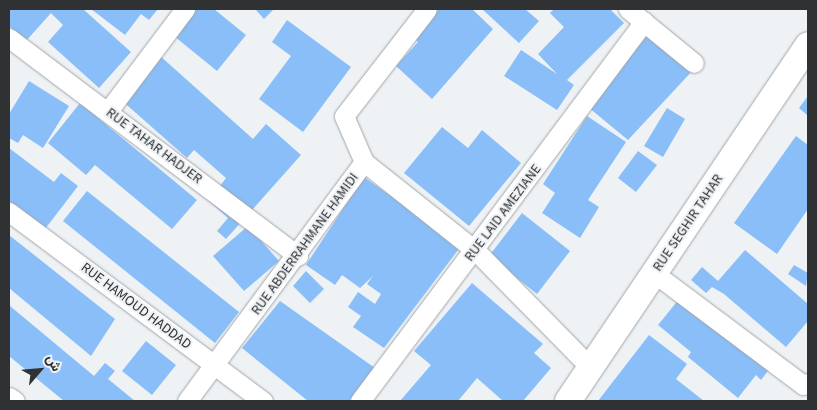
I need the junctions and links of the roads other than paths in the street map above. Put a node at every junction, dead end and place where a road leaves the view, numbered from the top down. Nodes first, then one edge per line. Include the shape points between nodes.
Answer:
1 (185, 9) edge
2 (427, 9) edge
3 (628, 9) edge
4 (644, 22) junction
5 (9, 38) edge
6 (808, 45) edge
7 (694, 63) dead end
8 (108, 111) junction
9 (364, 162) junction
10 (9, 212) edge
11 (476, 251) junction
12 (298, 256) junction
13 (654, 273) junction
14 (217, 366) junction
15 (591, 368) junction
16 (808, 383) edge
17 (9, 396) edge
18 (15, 401) edge
19 (187, 401) edge
20 (263, 401) edge
21 (360, 401) edge
22 (568, 401) edge

1 - 8 street
2 - 9 street, RUE ABDERRAHMANE HAMIDI via 344,116
3 - 4 street
4 - 7 street
4 - 11 street, RUE LAID AMEZIANE
5 - 8 street, RUE TAHAR HADJER
6 - 13 main road, RUE SEGHIR TAHAR
8 - 12 street, RUE TAHAR HADJER
9 - 11 street
9 - 12 street, RUE ABDERRAHMANE HAMIDI
10 - 14 street, RUE HAMOUD HADDAD
11 - 15 street
11 - 21 street, RUE LAID AMEZIANE
12 - 14 street, RUE ABDERRAHMANE HAMIDI
13 - 15 main road, RUE SEGHIR TAHAR
13 - 16 street via 803,385
14 - 19 street, RUE ABDERRAHMANE HAMIDI
14 - 20 street, RUE HAMOUD HADDAD
15 - 22 main road, RUE SEGHIR TAHAR
17 - 18 street

